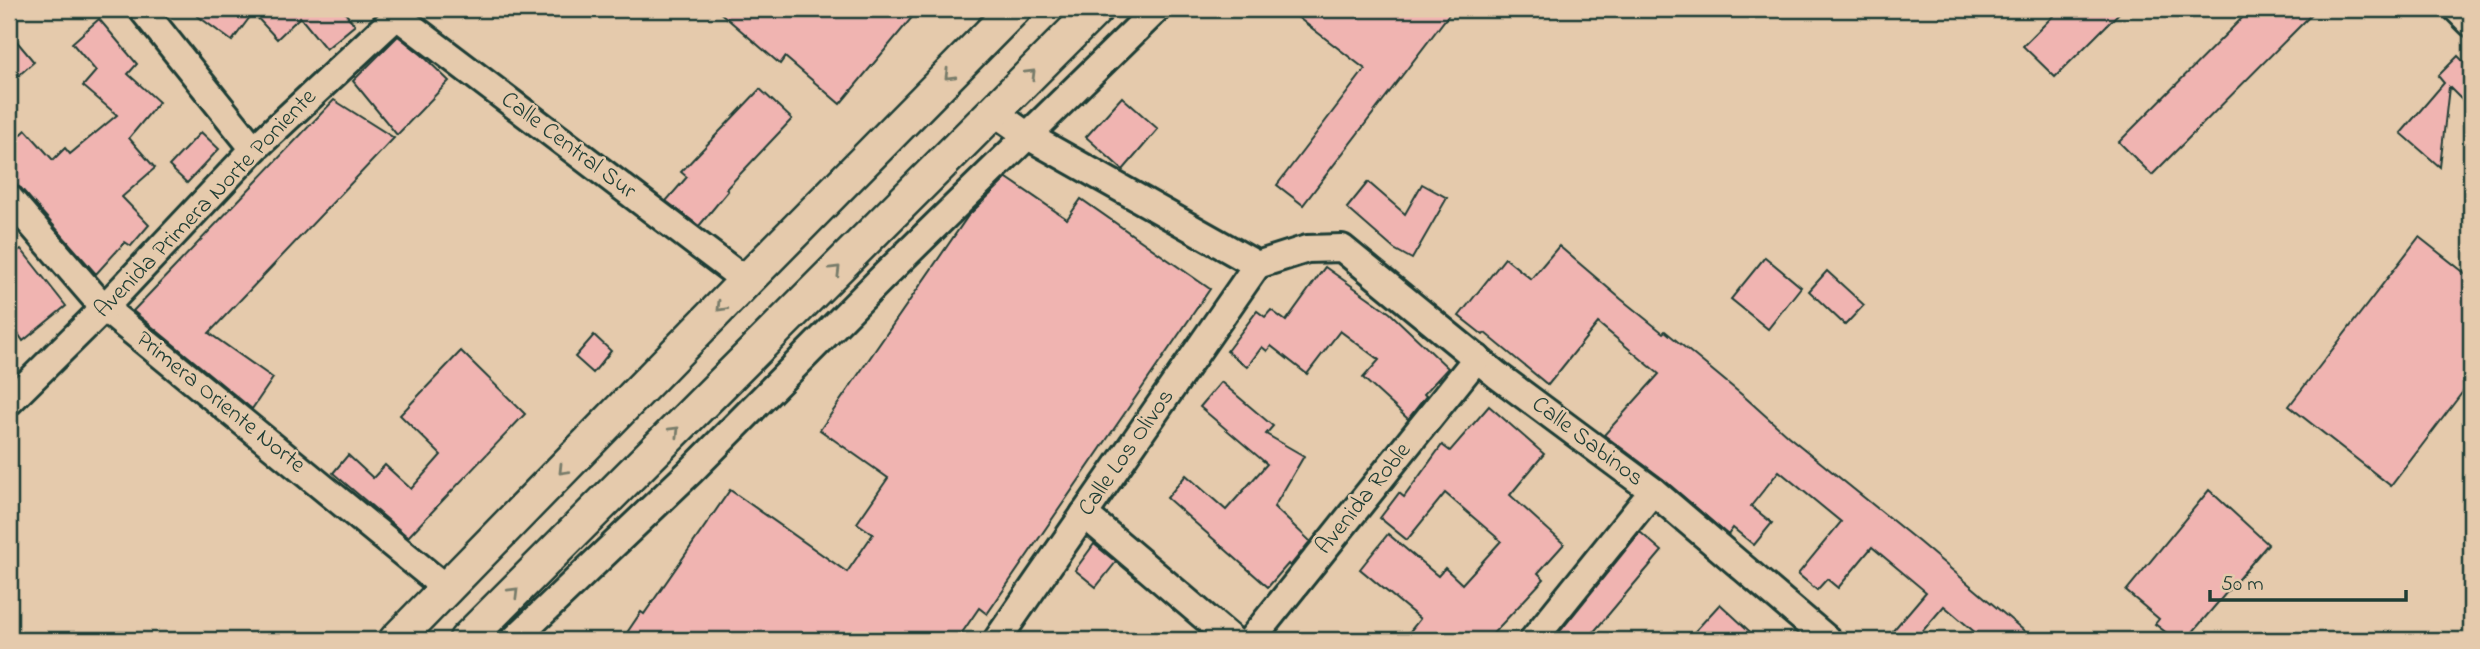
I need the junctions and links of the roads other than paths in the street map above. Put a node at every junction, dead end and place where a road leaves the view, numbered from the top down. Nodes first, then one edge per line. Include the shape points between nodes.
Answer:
1 (142, 9) edge
2 (1014, 9) edge
3 (1096, 9) edge
4 (1157, 9) edge
5 (2457, 9) edge
6 (398, 11) edge
7 (2471, 23) edge
8 (994, 112) junction
9 (1028, 136) junction
10 (254, 149) junction
11 (9, 198) edge
12 (1257, 265) junction
13 (746, 281) junction
14 (104, 308) junction
15 (1477, 358) junction
16 (9, 402) edge
17 (1653, 491) junction
18 (1084, 514) junction
19 (448, 590) junction
20 (396, 640) edge
21 (466, 640) edge
22 (514, 640) edge
23 (997, 640) edge
24 (1232, 640) edge
25 (1251, 640) edge
26 (1533, 640) edge
27 (1828, 640) edge

1 - 10 street
2 -> 13 main road
8 -> 3 main road
4 - 9 street
5 - 7 street
6 - 10 street, Avenida Primera Norte Poniente
6 - 13 street, Calle Central Sur
8 - 9 street
21 -> 8 main road
9 - 12 street
9 - 22 street
10 - 14 street, Avenida Primera Norte Poniente
11 - 14 street, Primera Oriente Norte
12 - 15 street, Calle Sabinos via 1307,249 1342,248
12 - 18 street, Calle Los Olivos
13 -> 19 main road
14 - 16 street, Avenida Primera Norte Poniente
14 - 19 street, Primera Oriente Norte
15 - 17 street, Calle Sabinos
15 - 25 street, Avenida Roble
17 - 26 street
17 - 27 street, Calle Sabinos
18 - 23 street, Calle Los Olivos
18 - 24 street
19 - 20 main road

